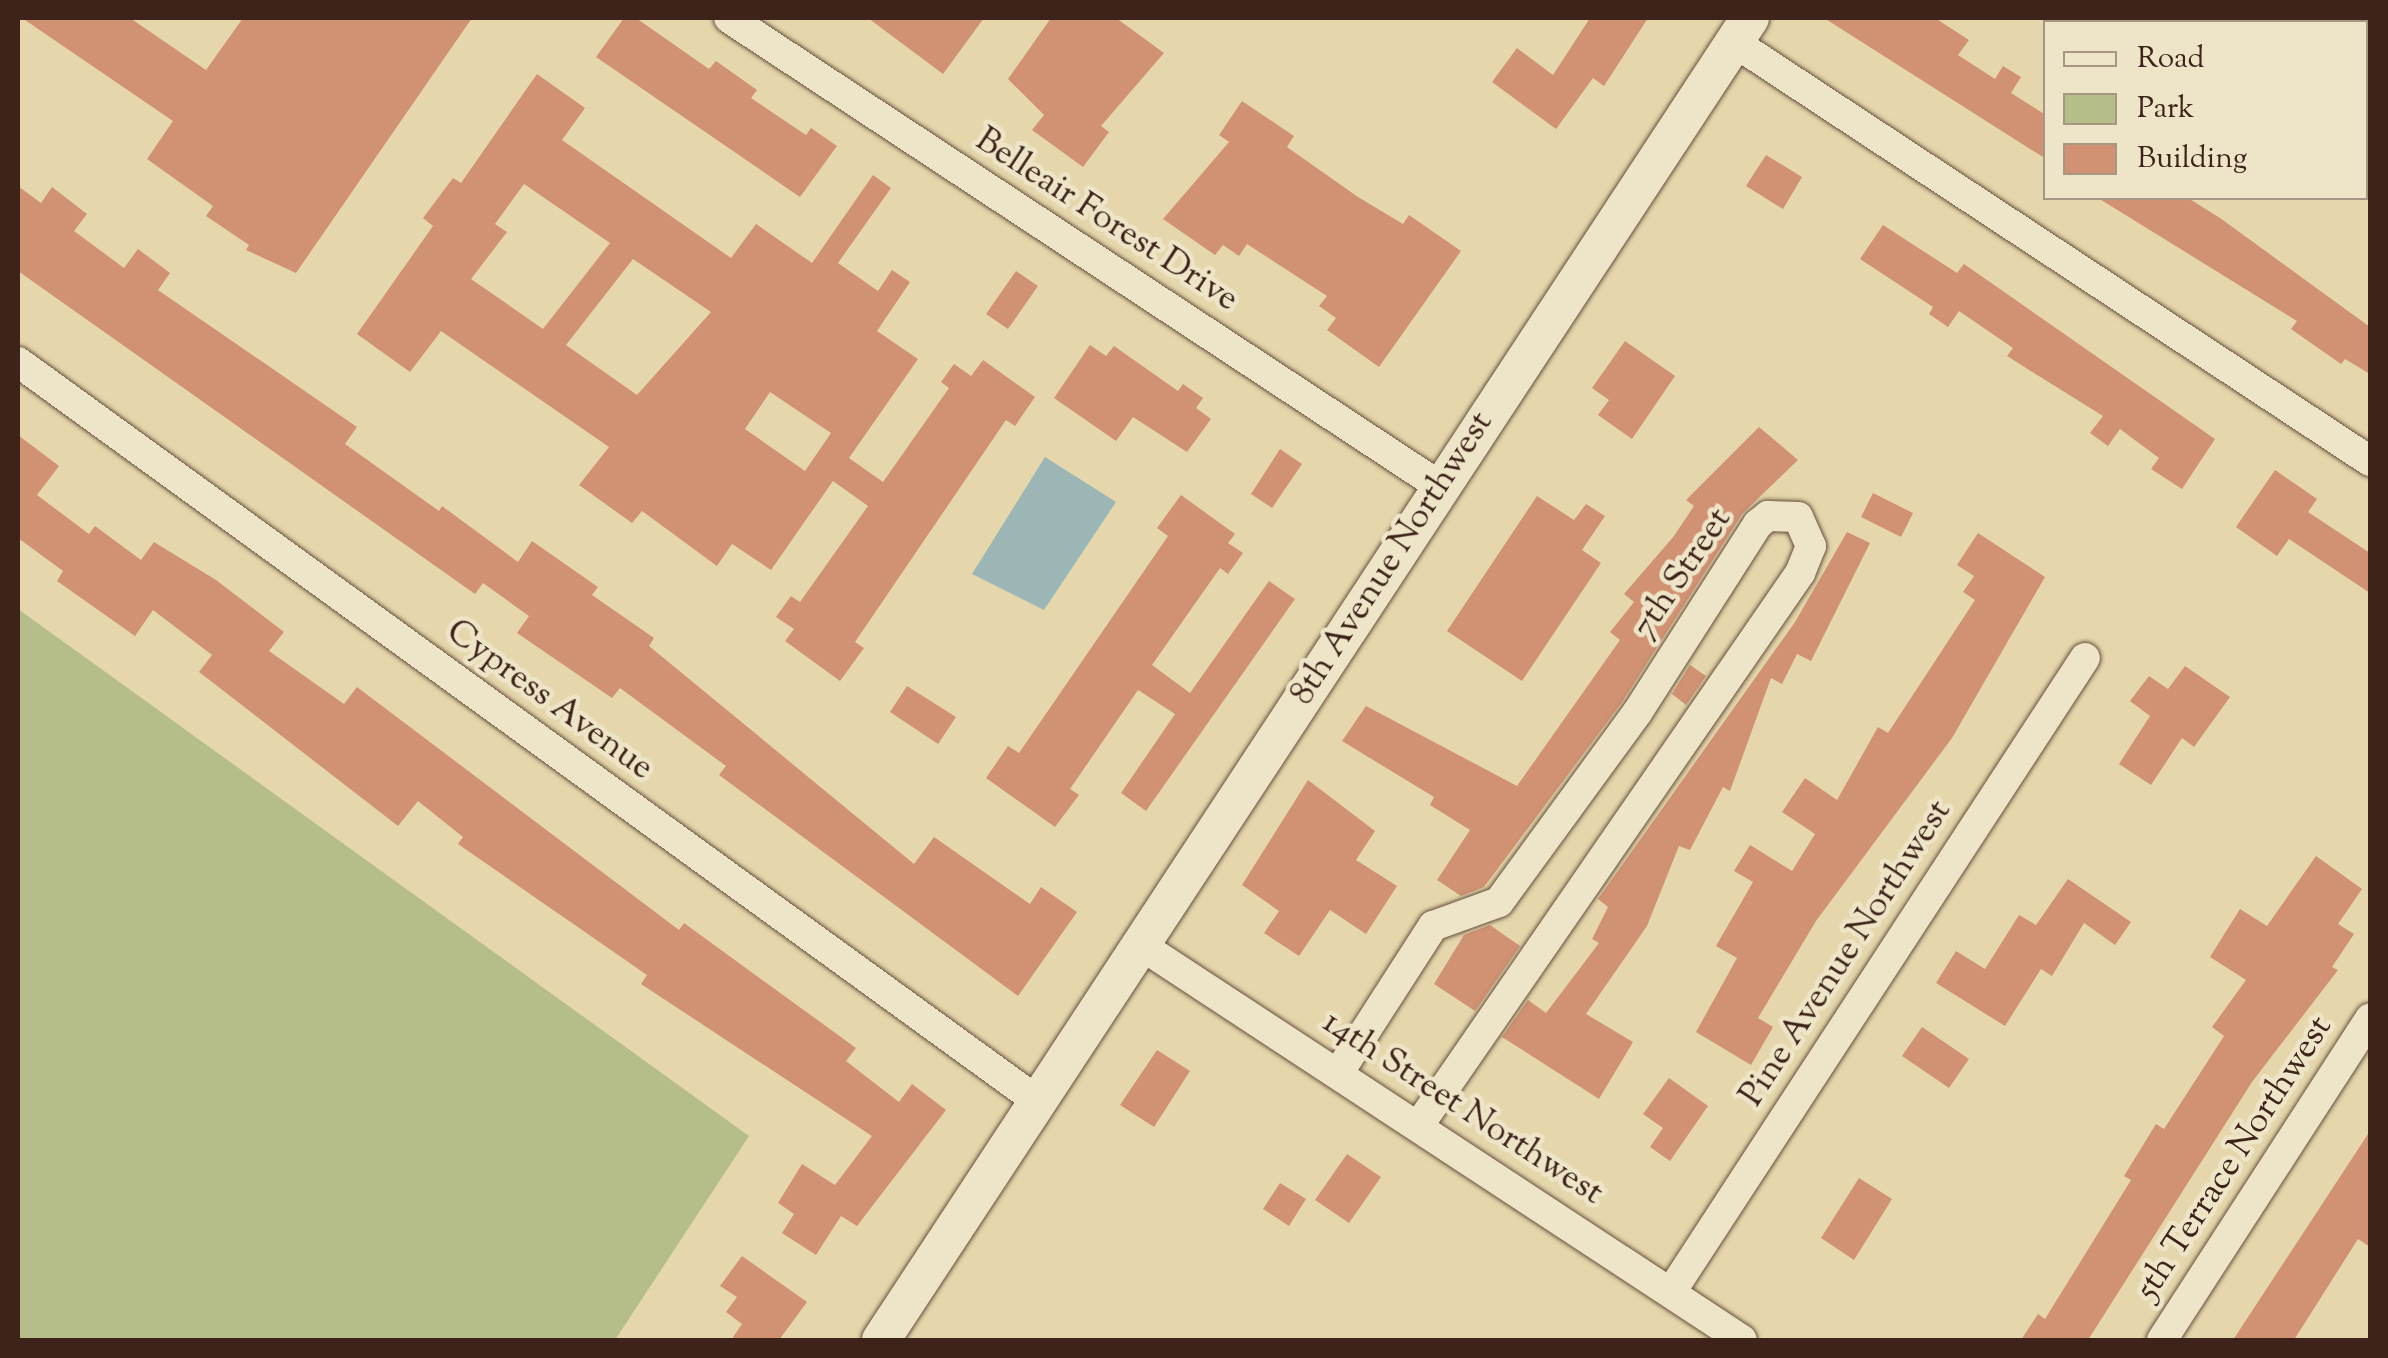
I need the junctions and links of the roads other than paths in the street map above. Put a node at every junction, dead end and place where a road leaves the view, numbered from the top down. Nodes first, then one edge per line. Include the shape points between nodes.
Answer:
1 (729, 18) edge
2 (1742, 30) edge
3 (18, 362) edge
4 (2370, 460) edge
5 (1440, 487) junction
6 (2085, 658) dead end
7 (1139, 944) junction
8 (2370, 1018) edge
9 (1339, 1072) junction
10 (1036, 1100) junction
11 (1419, 1126) junction
12 (1671, 1292) junction
13 (881, 1340) edge
14 (1742, 1340) edge
15 (2162, 1340) edge

1 - 5 street, Belleair Forest Drive
2 - 4 street
2 - 5 street, 8th Avenue Northwest
3 - 10 street, Cypress Avenue
5 - 7 street, 8th Avenue Northwest
6 - 12 street, Pine Avenue Northwest
7 - 9 street, 14th Street Northwest
7 - 10 street, 8th Avenue Northwest
8 - 15 street, 5th Terrace Northwest
9 - 11 street, 14th Street Northwest
9 - 11 street, 7th Street via 1433,926 1499,902 1637,713 1758,524 1768,516 1798,516 1811,546 1800,574
10 - 13 street, 8th Avenue Northwest
11 - 12 street, 14th Street Northwest
12 - 14 street, 14th Street Northwest

